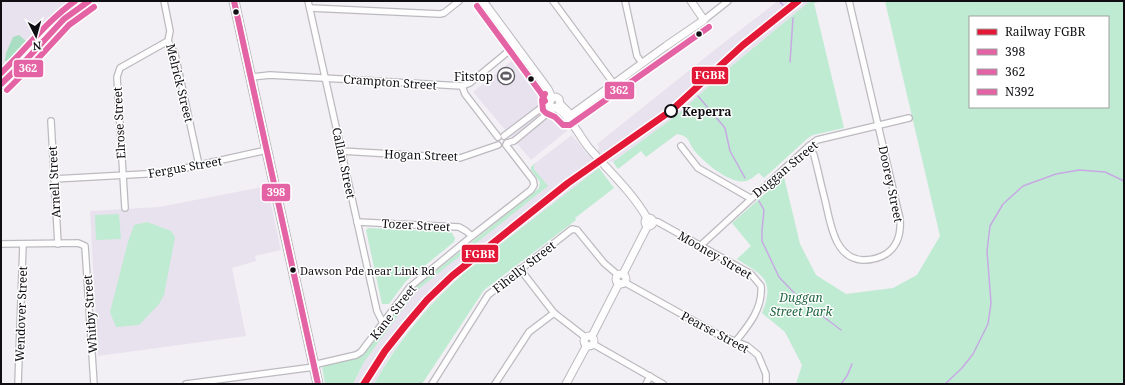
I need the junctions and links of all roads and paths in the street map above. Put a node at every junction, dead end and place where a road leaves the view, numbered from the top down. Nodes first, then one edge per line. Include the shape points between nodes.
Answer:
1 (89, 1) edge
2 (164, 1) edge
3 (234, 1) edge
4 (308, 1) edge
5 (459, 1) edge
6 (483, 1) edge
7 (553, 1) edge
8 (625, 1) edge
9 (691, 1) edge
10 (728, 1) edge
11 (849, 1) edge
12 (310, 8) junction
13 (704, 20) junction
14 (168, 41) junction
15 (516, 45) junction
16 (642, 63) junction
17 (251, 77) junction
18 (326, 78) junction
19 (1, 84) edge
20 (614, 84) junction
21 (462, 86) junction
22 (554, 104) junction
23 (569, 117) junction
24 (909, 118) dead end
25 (51, 121) dead end
26 (878, 125) junction
27 (501, 136) junction
28 (506, 144) junction
29 (498, 145) junction
30 (681, 146) dead end
31 (809, 146) junction
32 (267, 150) junction
33 (341, 151) junction
34 (199, 165) junction
35 (122, 176) junction
36 (54, 179) junction
37 (750, 198) junction
38 (125, 208) dead end
39 (649, 221) junction
40 (357, 222) junction
41 (472, 236) junction
42 (1, 244) edge
43 (23, 244) junction
44 (58, 244) junction
45 (700, 246) junction
46 (520, 269) junction
47 (621, 279) junction
48 (554, 313) junction
49 (383, 323) junction
50 (588, 337) junction
51 (736, 341) junction
52 (590, 345) junction
53 (314, 366) junction
54 (650, 376) junction
55 (18, 384) edge
56 (94, 384) edge
57 (186, 384) edge
58 (318, 384) edge
59 (432, 384) edge
60 (495, 384) edge
61 (566, 384) edge
62 (646, 384) edge
63 (663, 384) edge
64 (766, 384) edge

1 - 19 main road via 64,19
2 - 14 street, Melrick Street via 170,31
3 - 17 main road
4 - 12 street, Callan Street
5 - 12 street via 440,14
6 - 15 street
7 - 20 street
8 - 16 street via 637,56
9 - 13 street
10 - 13 street
11 - 26 street, Doorey Street
12 - 18 street, Callan Street
13 - 16 street
14 - 34 street, Melrick Street via 174,54
14 - 35 street, Elrose Street via 120,68 117,76
15 - 21 street via 470,83
15 - 22 street via 548,89
16 - 20 street
17 - 18 street, Crampton Street via 270,75
17 - 32 main road
18 - 21 street, Crampton Street
18 - 33 street, Callan Street
20 - 23 street
21 - 27 street via 465,94
22 - 23 street
22 - 27 street
22 - 28 street via 512,143
23 - 39 street
24 - 26 street, Duggan Street
25 - 36 street, Arnell Street
26 - 31 street, Duggan Street via 818,140
26 - 31 street, Doorey Street via 900,219 900,236 890,251 875,260 857,260 842,251 833,234 814,155
27 - 28 street via 506,139
27 - 29 street via 496,141
28 - 29 street
28 - 41 street, Kane Street via 533,180 534,186
29 - 33 street, Hogan Street via 460,158
30 - 37 street via 698,168
31 - 37 street, Duggan Street
32 - 34 street, Fergus Street
32 - 53 main road
33 - 40 street, Callan Street
34 - 35 street, Fergus Street via 163,173
35 - 36 street, Fergus Street
35 - 38 street, Elrose Street
36 - 44 street, Arnell Street
37 - 45 street, Duggan Street
39 - 45 street, Mooney Street via 658,222
39 - 47 street
40 - 41 street, Tozer Street via 459,227
40 - 49 street, Callan Street via 377,312
41 - 49 street, Kane Street via 410,287
42 - 43 street
43 - 44 street
43 - 55 street, Wendover Street
44 - 56 street, Whitby Street via 78,243 86,248
45 - 51 street, Mooney Street via 751,274 761,286 760,306
46 - 47 street, Fihelly Street via 572,229 577,230
46 - 48 street
46 - 59 street, Fihelly Street via 486,297
47 - 50 street
47 - 51 street, Pearse Street via 719,335
48 - 50 street
48 - 60 street via 529,332
49 - 53 street, Kane Street via 361,352
50 - 52 street via 584,342
51 - 64 street, Pearse Street via 758,355 766,374
52 - 54 street
52 - 61 street
53 - 57 street, Kane Street
53 - 58 main road
54 - 62 street
54 - 63 street

